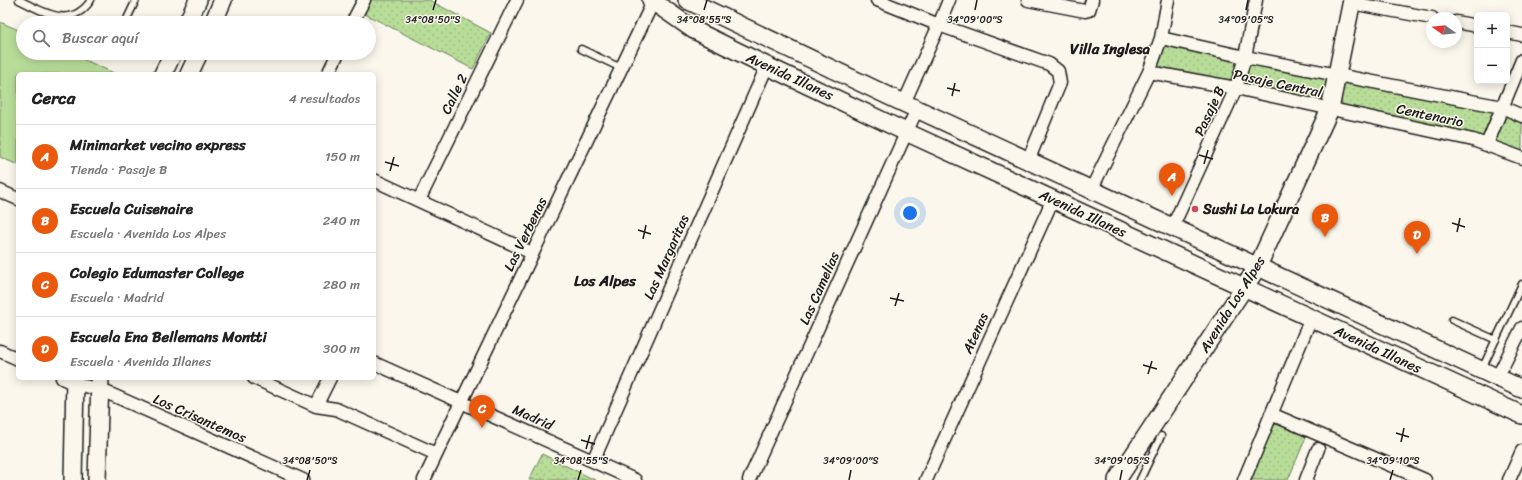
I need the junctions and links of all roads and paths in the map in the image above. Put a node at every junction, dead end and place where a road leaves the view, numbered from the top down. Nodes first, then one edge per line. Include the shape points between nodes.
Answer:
1 (19, 0) edge
2 (91, 0) edge
3 (136, 0) edge
4 (198, 0) edge
5 (223, 0) edge
6 (364, 0) edge
7 (517, 0) edge
8 (687, 0) edge
9 (877, 0) edge
10 (949, 0) edge
11 (1028, 0) edge
12 (1092, 0) edge
13 (1168, 0) edge
14 (1256, 0) edge
15 (652, 1) edge
16 (1352, 2) edge
17 (128, 16) edge
18 (190, 16) edge
19 (216, 16) edge
20 (356, 16) edge
21 (1426, 17) edge
22 (1462, 23) edge
23 (939, 25) junction
24 (1474, 25) edge
25 (1510, 33) edge
26 (1522, 35) edge
27 (1161, 38) junction
28 (580, 49) dead end
29 (1244, 57) junction
30 (170, 60) edge
31 (196, 60) edge
32 (335, 60) edge
33 (1522, 60) edge
34 (767, 66) junction
35 (621, 68) junction
36 (164, 72) edge
37 (190, 72) edge
38 (329, 72) edge
39 (1149, 72) junction
40 (1338, 76) junction
41 (1236, 88) junction
42 (910, 106) junction
43 (1502, 107) junction
44 (1330, 109) junction
45 (1522, 116) edge
46 (906, 132) junction
47 (1486, 144) junction
48 (1522, 158) edge
49 (1028, 161) junction
50 (376, 181) edge
51 (1091, 190) junction
52 (0, 191) edge
53 (16, 199) edge
54 (1053, 199) junction
55 (419, 200) junction
56 (1172, 228) junction
57 (532, 253) junction
58 (1258, 268) junction
59 (1522, 284) edge
60 (1244, 287) junction
61 (1311, 318) junction
62 (1452, 320) dead end
63 (1522, 328) edge
64 (1496, 340) junction
65 (0, 351) edge
66 (16, 358) edge
67 (376, 364) edge
68 (1482, 371) junction
69 (1497, 378) junction
70 (71, 380) edge
71 (258, 380) edge
72 (329, 380) edge
73 (100, 384) edge
74 (1522, 389) edge
75 (461, 402) junction
76 (316, 406) junction
77 (1272, 414) junction
78 (1522, 415) edge
79 (1161, 436) dead end
80 (1318, 449) dead end
81 (1522, 451) edge
82 (436, 454) junction
83 (593, 461) junction
84 (73, 480) edge
85 (97, 480) edge
86 (303, 480) edge
87 (424, 480) edge
88 (635, 480) edge
89 (749, 480) edge
90 (926, 480) edge
91 (1117, 480) edge
92 (1140, 480) edge
93 (1244, 480) edge
94 (1306, 480) edge
95 (1425, 480) edge
96 (1510, 480) edge

1 - 2 lane via 52,16 71,16 83,10
3 - 17 lane
4 - 18 main road
5 - 19 main road
6 - 20 street
7 - 55 street, Calle 2
8 - 42 main road, Avenida Illanes
9 - 23 street
10 - 23 street, Las Camelias
11 - 12 street via 1085,11 1089,10
13 - 27 street
14 - 29 street, Pasaje B
15 - 34 main road, Avenida Illanes via 694,30
15 - 35 street, Las Verbenas
16 - 21 street
16 - 40 main road, Avenida Los Alpes
22 - 24 street
23 - 42 street, Las Camelias
23 - 49 street via 1049,64 1058,71 1060,83
25 - 26 street
27 - 29 street, Pasaje Central
27 - 39 street
28 - 35 lane
29 - 40 street, Pasaje Central
29 - 41 street, Pasaje B
30 - 36 main road
31 - 37 main road
32 - 38 street
33 - 43 street
34 - 46 main road, Avenida Illanes
34 - 83 street, Las Margaritas
35 - 57 street, Las Verbenas
39 - 41 street, Pasaje Central
39 - 51 street
40 - 43 street, Centenario
40 - 44 main road, Avenida Los Alpes
41 - 44 street, Pasaje Central
41 - 56 street, Pasaje B
42 - 46 street, Las Camelias
42 - 49 main road, Avenida Illanes
43 - 45 street, Centenario
43 - 47 street
44 - 47 street, Centenario
44 - 58 main road, Avenida Los Alpes
46 - 54 main road, Avenida Illanes
46 - 89 street, Las Camelias
47 - 48 street, Centenario
49 - 51 main road, Avenida Illanes
50 - 55 street
51 - 56 main road, Avenida Illanes
52 - 53 street
54 - 60 main road, Avenida Illanes
54 - 90 street, Atenas
55 - 57 street
56 - 58 main road, Avenida Illanes
57 - 75 street, Las Verbenas
58 - 60 main road, Avenida Los Alpes
58 - 68 main road, Avenida Illanes
59 - 64 lane
60 - 61 main road, Avenida Illanes
60 - 91 main road, Avenida Los Alpes
61 - 77 street
61 - 78 main road, Avenida Illanes
62 - 64 lane
63 - 69 street
64 - 68 lane
65 - 66 street
67 - 75 street, Madrid
68 - 69 main road, Avenida Illanes
69 - 74 main road, Avenida Illanes
70 - 73 street, Los Crisantemos
70 - 84 main road
71 - 76 street
72 - 76 street
73 - 85 main road
73 - 86 street, Los Crisantemos
75 - 82 street, Las Verbenas
75 - 83 street, Madrid
76 - 82 street via 336,409
77 - 93 street
77 - 95 street
79 - 92 lane
80 - 94 street
81 - 96 street
82 - 87 street, Las Verbenas
83 - 88 street, Madrid

